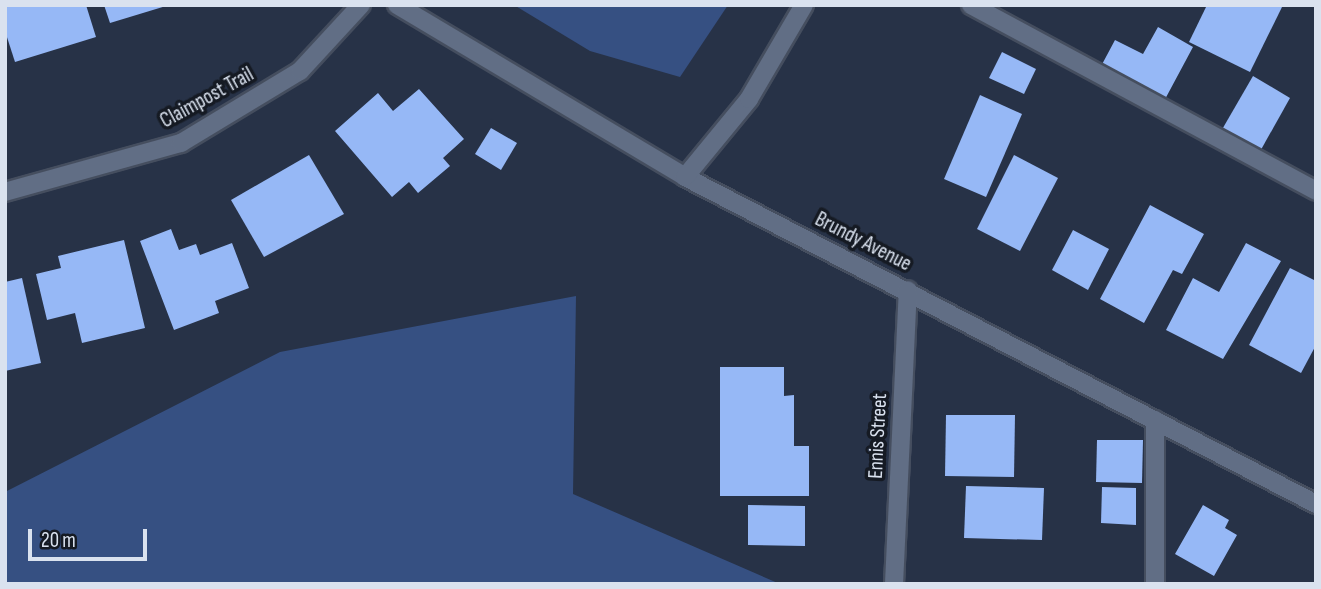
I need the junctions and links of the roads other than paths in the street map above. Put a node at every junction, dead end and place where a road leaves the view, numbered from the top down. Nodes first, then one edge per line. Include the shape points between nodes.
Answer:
1 (361, 5) edge
2 (397, 5) edge
3 (804, 5) edge
4 (971, 5) edge
5 (685, 177) junction
6 (1316, 191) edge
7 (5, 192) edge
8 (908, 290) junction
9 (1155, 420) junction
10 (1316, 504) edge
11 (894, 584) edge
12 (1155, 584) edge

1 - 7 street, Claimpost Trail via 300,71 180,143
2 - 5 street, Brundy Avenue
3 - 5 street via 749,99
4 - 6 street
5 - 8 street, Brundy Avenue
8 - 9 street, Brundy Avenue
8 - 11 street, Ennis Street
9 - 10 street, Brundy Avenue
9 - 12 street

